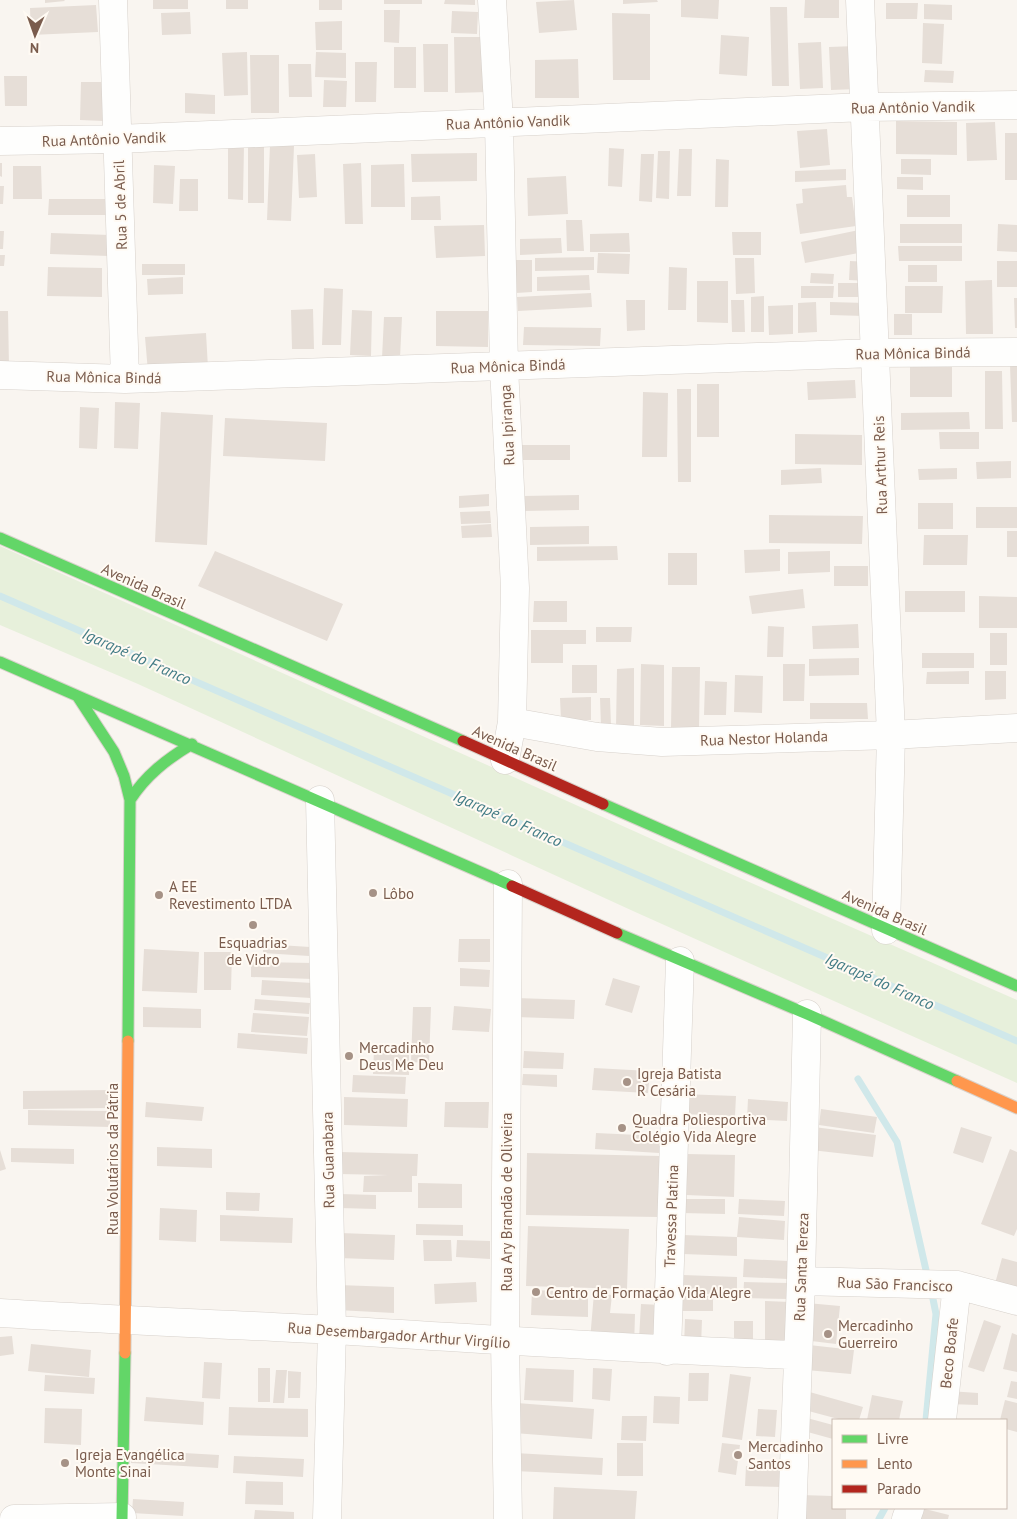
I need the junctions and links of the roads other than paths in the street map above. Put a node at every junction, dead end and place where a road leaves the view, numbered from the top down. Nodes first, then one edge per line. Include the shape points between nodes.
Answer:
1 (113, 0) edge
2 (492, 0) edge
3 (860, 0) edge
4 (1017, 105) edge
5 (865, 107) junction
6 (499, 122) junction
7 (118, 140) junction
8 (0, 141) edge
9 (1017, 352) edge
10 (875, 353) junction
11 (504, 367) junction
12 (0, 375) edge
13 (125, 379) junction
14 (0, 538) edge
15 (0, 662) edge
16 (78, 697) junction
17 (512, 722) junction
18 (1017, 728) edge
19 (891, 735) junction
20 (192, 744) junction
21 (505, 760) junction
22 (130, 800) junction
23 (320, 800) junction
24 (508, 884) junction
25 (886, 930) junction
26 (680, 961) junction
27 (1017, 986) edge
28 (807, 1014) junction
29 (1017, 1108) edge
30 (801, 1281) junction
31 (957, 1285) junction
32 (1017, 1301) edge
33 (0, 1313) edge
34 (126, 1321) junction
35 (332, 1330) junction
36 (505, 1342) junction
37 (666, 1351) junction
38 (798, 1355) junction
39 (942, 1419) edge
40 (122, 1518) edge
41 (14, 1519) edge
42 (327, 1519) edge
43 (508, 1519) edge
44 (792, 1519) edge

1 - 7 street, Rua 5 de Abril
2 - 6 street, Rua Ipiranga
3 - 5 street, Rua Arthur Reis
4 - 5 street, Rua Antônio Vandik
5 - 6 street, Rua Antônio Vandik
5 - 10 street, Rua Arthur Reis
6 - 7 street, Rua Antônio Vandik
6 - 11 street, Rua Ipiranga
7 - 8 street, Rua Antônio Vandik
7 - 13 street, Rua 5 de Abril
9 - 10 street, Rua Mônica Bindá
10 - 11 street, Rua Mônica Bindá
10 - 19 street, Rua Arthur Reis
11 - 13 street, Rua Mônica Bindá
11 - 17 street, Rua Ipiranga via 515,588
12 - 13 street, Rua Mônica Bindá
14 - 21 main road, Avenida Brasil
15 - 16 main road
16 - 20 main road
16 - 22 main road, Rua Volutários da Pátria via 114,752
17 - 19 street, Rua Nestor Holanda via 597,737 662,742
17 - 21 street, Rua Ipiranga
18 - 19 street, Rua Nestor Holanda
19 - 25 street, Rua Arthur Reis
20 - 22 main road via 154,770 140,783
20 - 23 main road
21 - 25 main road, Avenida Brasil
22 - 34 main road, Rua Volutários da Pátria
23 - 24 main road
23 - 35 street, Rua Guanabara
24 - 26 main road
24 - 36 street, Rua Ary Brandão de Oliveira
25 - 27 main road, Avenida Brasil
26 - 28 main road
26 - 37 street, Travessa Platina
28 - 29 main road
28 - 30 street, Rua Santa Tereza
30 - 31 street, Rua São Francisco
30 - 38 street, Rua Santa Tereza
31 - 32 street, Rua São Francisco
31 - 39 street, Beco Boafe
33 - 34 street, Rua Desembargador Arthur Virgílio
34 - 35 street, Rua Desembargador Arthur Virgílio
34 - 40 main road, Rua Volutários da Pátria
35 - 36 street, Rua Desembargador Arthur Virgílio
35 - 42 street, Rua Guanabara
36 - 37 street, Rua Desembargador Arthur Virgílio
36 - 43 street, Rua Ary Brandão de Oliveira
37 - 38 street, Rua Desembargador Arthur Virgílio
38 - 44 street, Rua Santa Tereza
40 - 41 street

